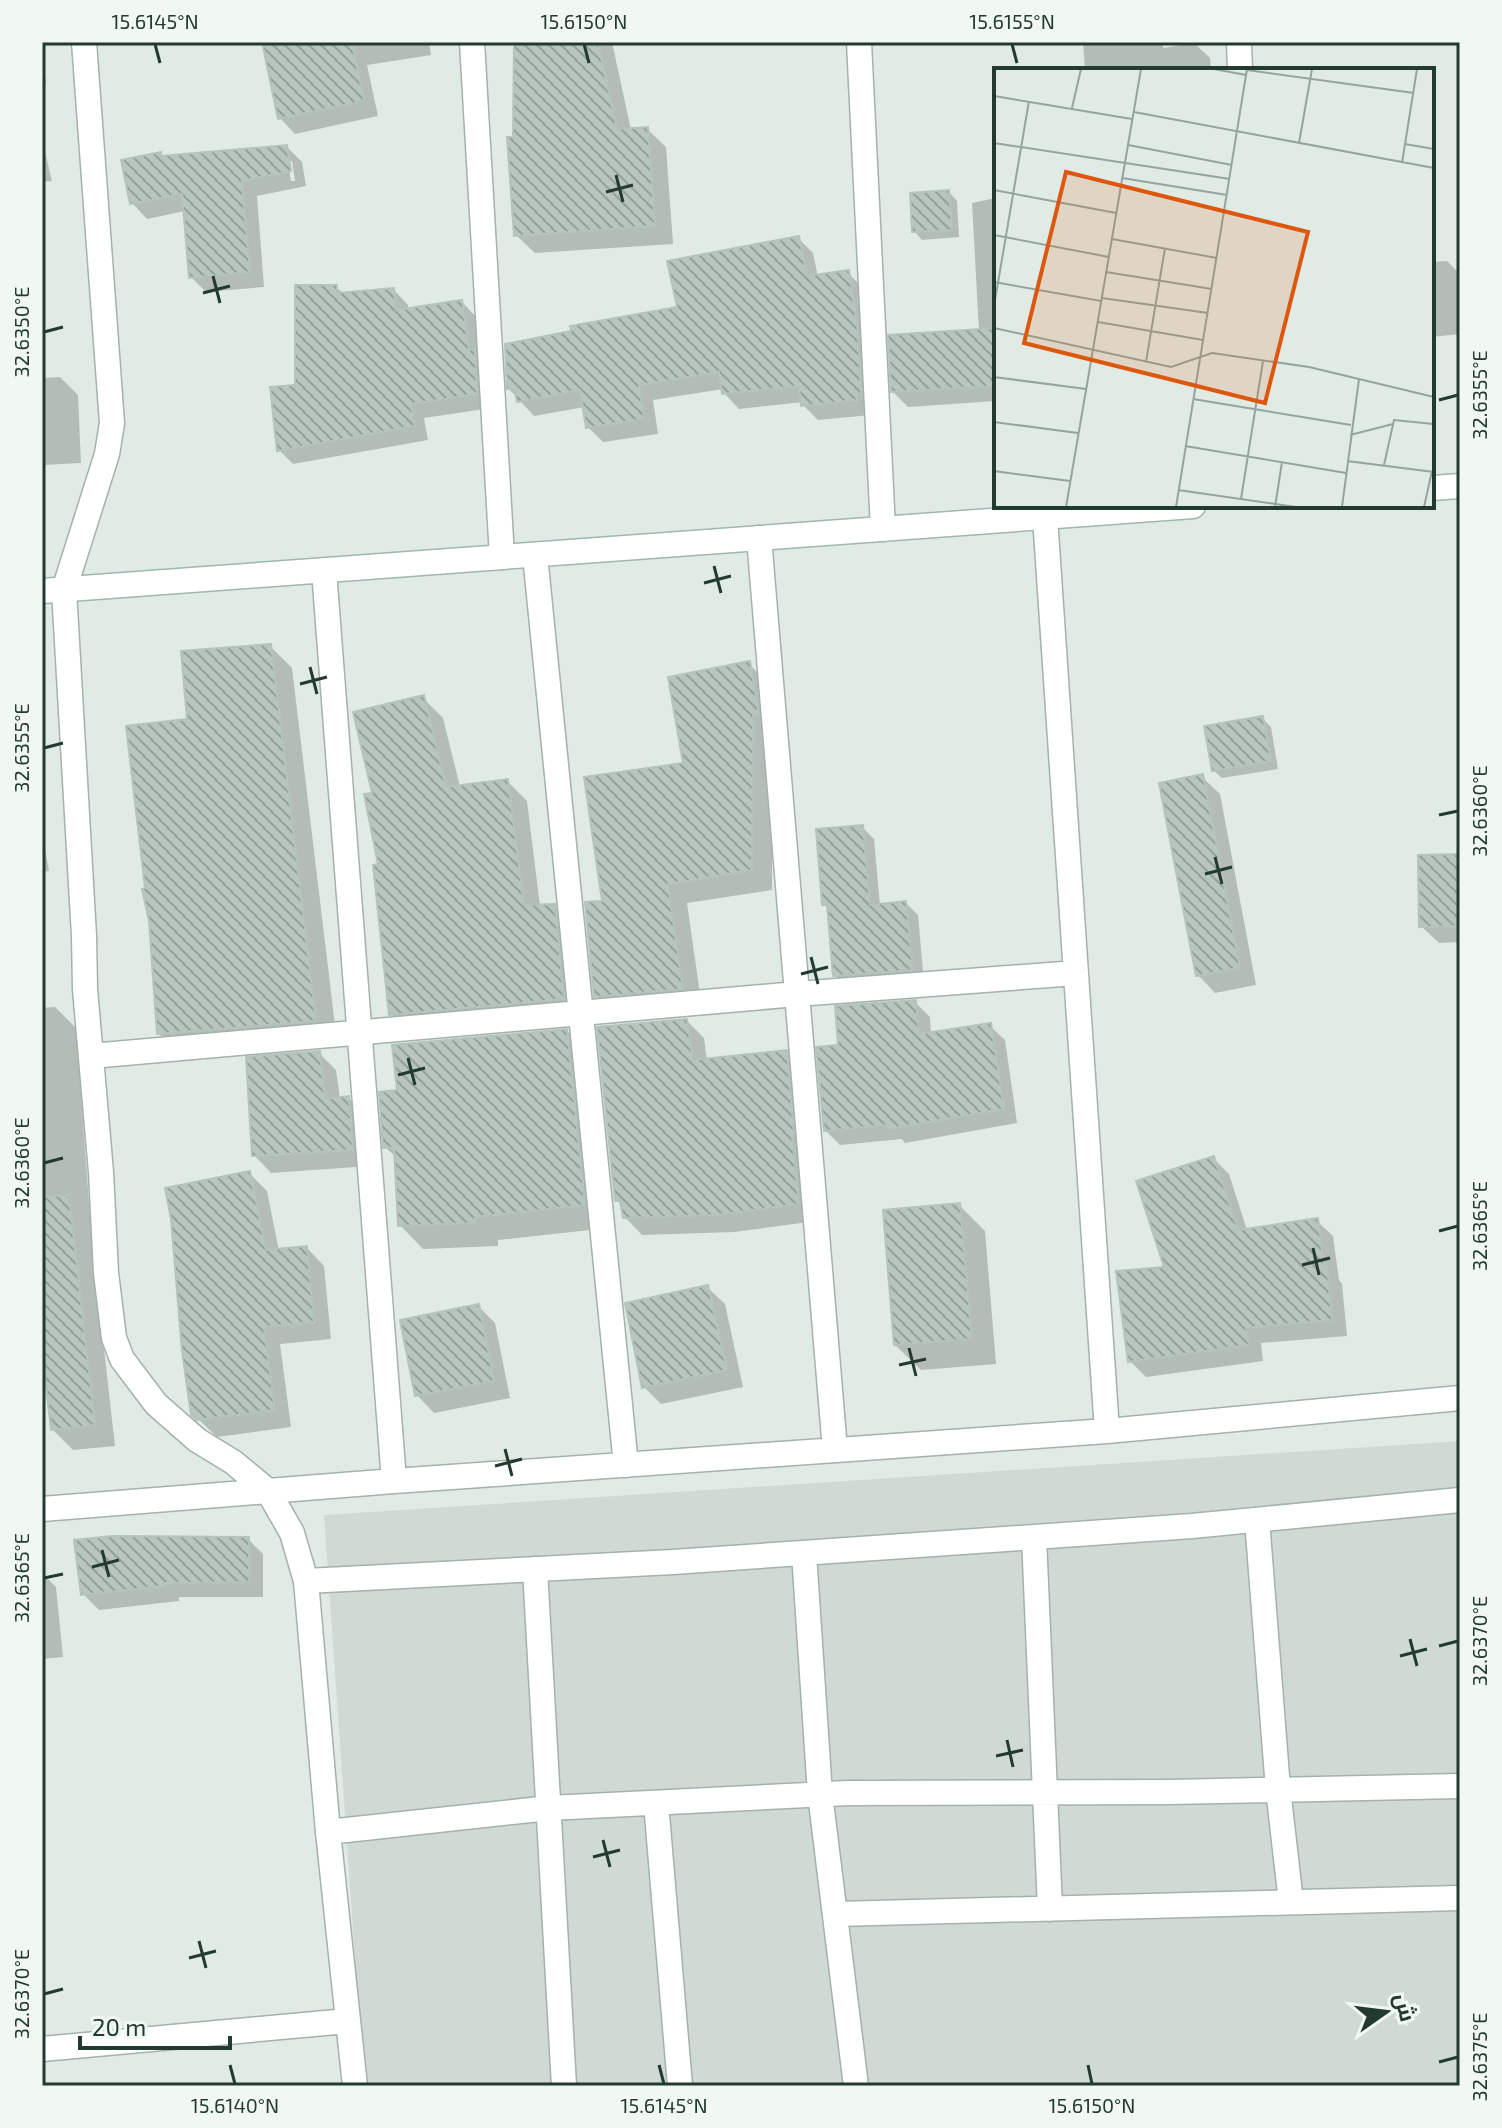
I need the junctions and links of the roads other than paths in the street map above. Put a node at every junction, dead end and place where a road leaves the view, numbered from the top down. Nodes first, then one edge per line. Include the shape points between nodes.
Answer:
1 (84, 42) edge
2 (472, 42) edge
3 (859, 42) edge
4 (1239, 42) edge
5 (1240, 68) edge
6 (1460, 486) edge
7 (1434, 488) edge
8 (1166, 508) edge
9 (1045, 517) junction
10 (883, 529) junction
11 (759, 538) junction
12 (535, 555) junction
13 (502, 557) junction
14 (324, 571) junction
15 (53, 591) edge
16 (1076, 973) junction
17 (797, 994) junction
18 (581, 1013) junction
19 (360, 1033) junction
20 (91, 1056) junction
21 (1460, 1398) edge
22 (1107, 1431) junction
23 (835, 1450) junction
24 (626, 1465) junction
25 (394, 1481) junction
26 (268, 1491) junction
27 (1460, 1500) edge
28 (42, 1509) edge
29 (1257, 1520) junction
30 (1034, 1537) junction
31 (804, 1553) junction
32 (535, 1569) junction
33 (306, 1581) junction
34 (1460, 1786) edge
35 (1278, 1789) junction
36 (1043, 1791) junction
37 (820, 1794) junction
38 (656, 1803) junction
39 (549, 1808) junction
40 (328, 1832) junction
41 (1460, 1898) edge
42 (1291, 1902) junction
43 (1050, 1909) junction
44 (836, 1914) junction
45 (347, 2021) junction
46 (42, 2049) edge
47 (355, 2086) edge
48 (564, 2086) edge
49 (680, 2086) edge
50 (856, 2086) edge

1 - 15 street via 112,423 107,454
2 - 13 street
3 - 10 street
4 - 5 street
6 - 7 street
8 - 9 street
9 - 10 street
9 - 16 street
10 - 11 street
11 - 12 street
11 - 17 street
12 - 13 street
12 - 18 street
13 - 14 street
14 - 15 street
14 - 19 street
15 - 20 street
16 - 17 street
16 - 22 street
17 - 18 street
17 - 23 street
18 - 19 street
18 - 24 street
19 - 20 street
19 - 25 street
20 - 26 street via 106,1273 114,1338 122,1359 156,1404
21 - 22 street
22 - 23 street
23 - 24 street
24 - 25 street
25 - 26 street
26 - 28 street
26 - 33 street via 292,1533
27 - 29 street
29 - 30 street
29 - 35 street
30 - 31 street
30 - 36 street
31 - 32 street
31 - 37 street
32 - 33 street
32 - 39 street
33 - 40 street
34 - 35 street
35 - 36 street
35 - 42 street
36 - 37 street
36 - 43 street
37 - 38 street
37 - 44 street
38 - 39 street
38 - 49 street
39 - 40 street
39 - 48 street
40 - 45 street
41 - 42 street
42 - 43 street
43 - 44 street
44 - 50 street
45 - 46 street
45 - 47 street

